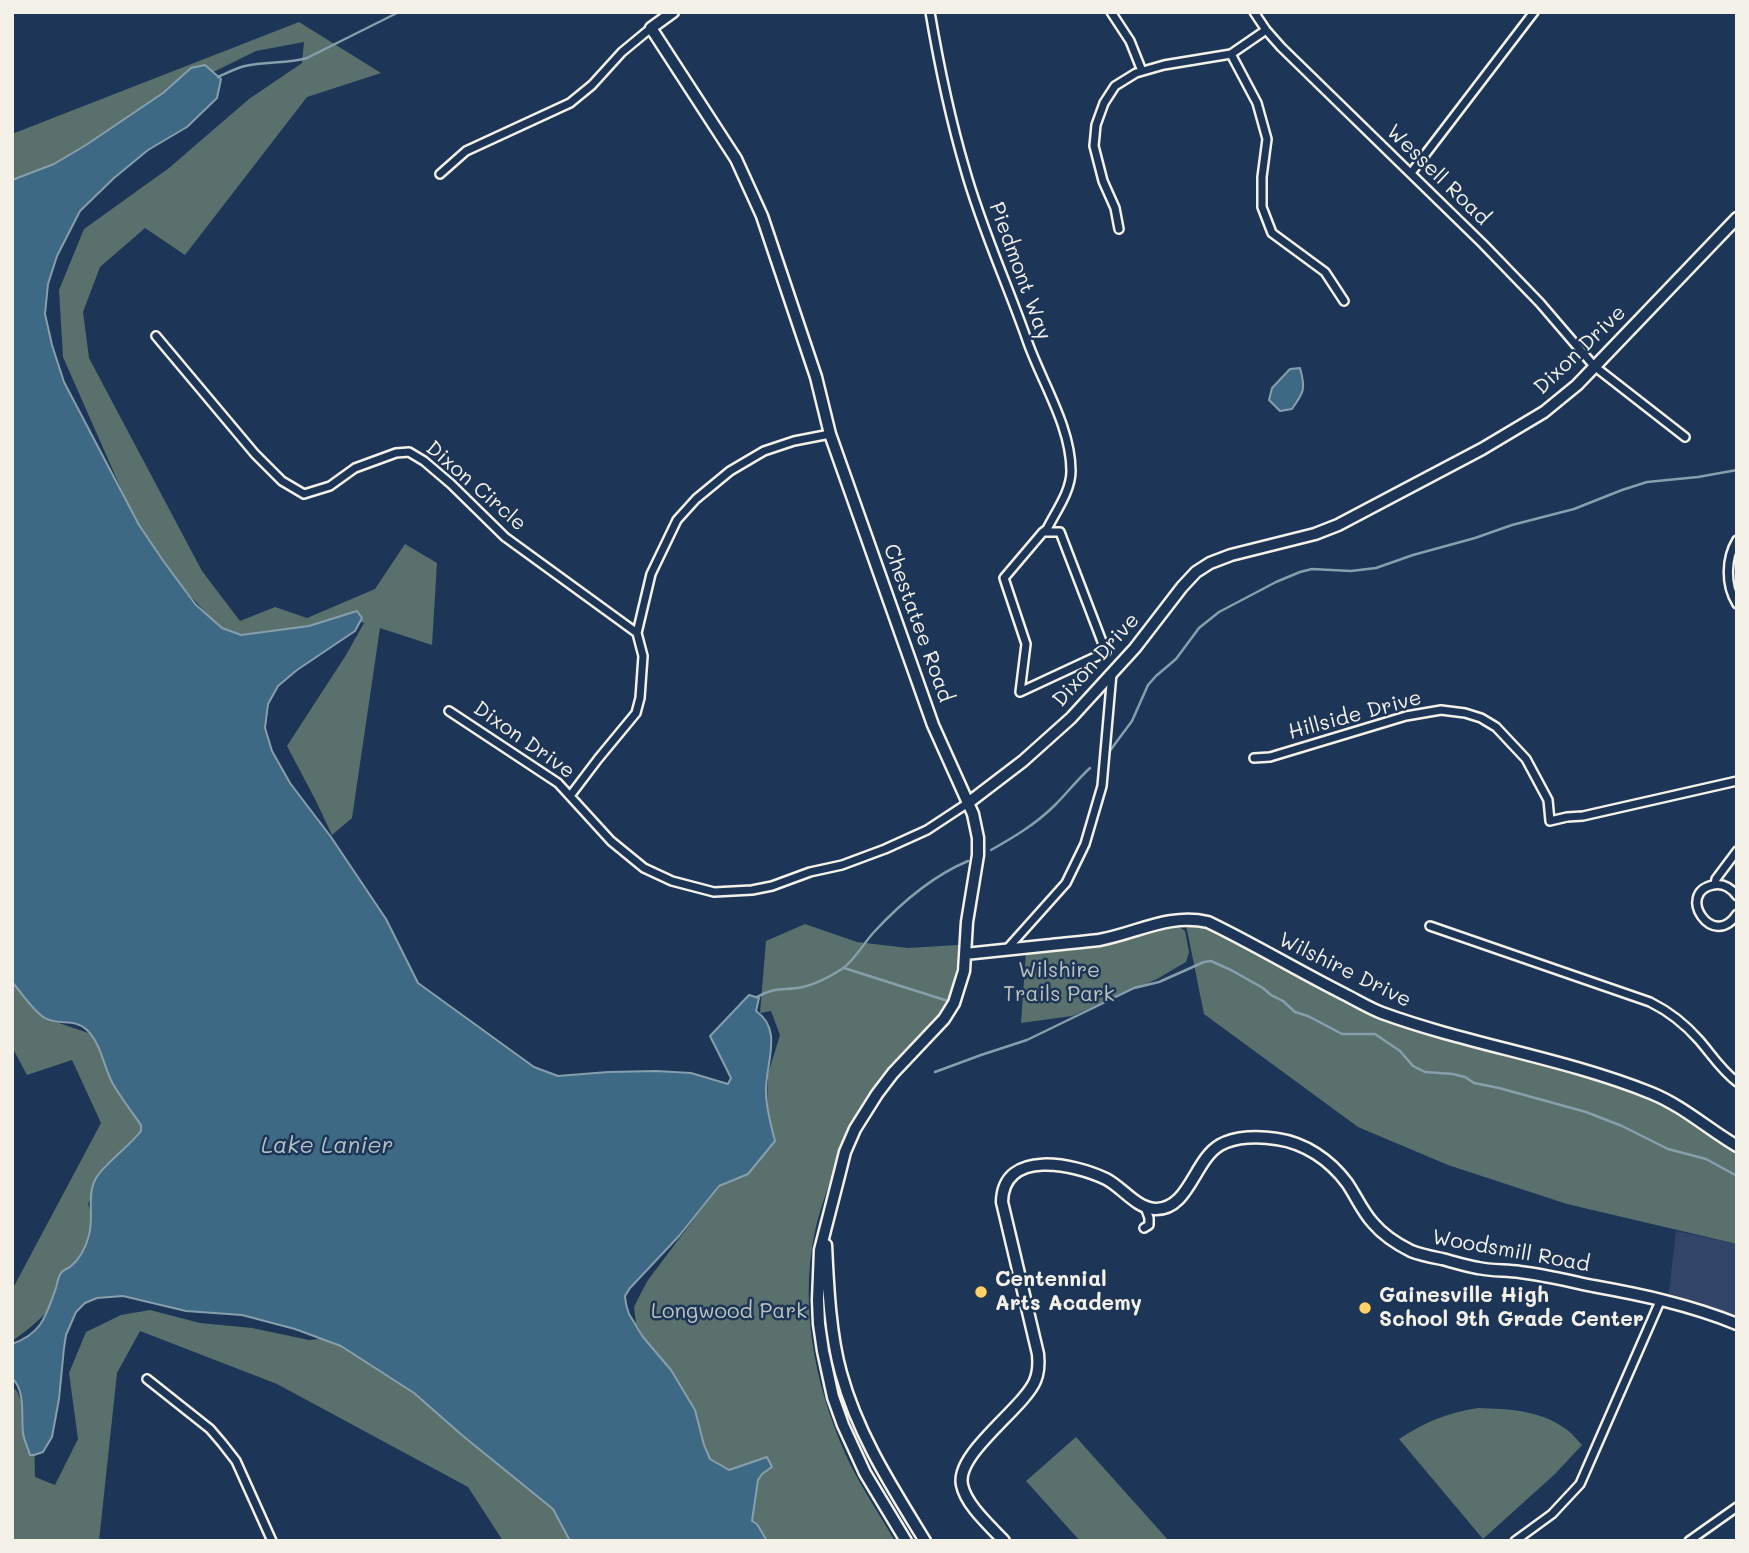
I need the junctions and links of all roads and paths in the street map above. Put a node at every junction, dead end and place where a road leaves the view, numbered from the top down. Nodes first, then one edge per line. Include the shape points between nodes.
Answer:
1 (673, 12) edge
2 (930, 12) edge
3 (1111, 12) edge
4 (1254, 12) edge
5 (1534, 12) edge
6 (651, 28) junction
7 (1266, 30) junction
8 (1231, 54) junction
9 (1142, 71) junction
10 (1411, 173) junction
11 (440, 174) dead end
12 (1737, 218) edge
13 (1119, 229) dead end
14 (1344, 301) dead end
15 (156, 336) dead end
16 (1594, 366) junction
17 (830, 434) junction
18 (1685, 438) dead end
19 (1043, 532) junction
20 (1737, 540) edge
21 (1737, 604) edge
22 (637, 633) junction
23 (1112, 673) junction
24 (449, 711) dead end
25 (1254, 758) dead end
26 (1737, 781) edge
27 (570, 796) junction
28 (968, 803) junction
29 (1737, 851) edge
30 (1715, 884) junction
31 (1737, 896) edge
32 (1737, 914) edge
33 (1430, 926) dead end
34 (1006, 950) junction
35 (965, 954) junction
36 (1737, 1082) edge
37 (1737, 1146) edge
38 (1145, 1207) junction
39 (825, 1227) junction
40 (1144, 1228) dead end
41 (1661, 1299) junction
42 (1737, 1324) edge
43 (146, 1379) dead end
44 (1737, 1507) edge
45 (272, 1541) edge
46 (906, 1541) edge
47 (925, 1541) edge
48 (1004, 1541) edge
49 (1515, 1541) edge
50 (1689, 1541) edge

1 - 6 street
2 - 19 street, Piedmont Way via 971,190 1070,453 1068,490
3 - 9 street
4 - 7 street, Wessell Road
5 - 10 street
6 - 11 street via 570,103 466,150
6 - 17 street, Chestatee Road via 736,159 758,206 816,377
7 - 8 street
7 - 10 street, Wessell Road
8 - 9 street
8 - 14 street via 1257,103 1266,139 1262,206 1272,233 1325,272
9 - 13 street via 1115,86 1096,125 1094,146
10 - 16 street, Wessell Road via 1540,303
12 - 16 street, Dixon Drive
15 - 22 street, Dixon Circle via 282,481 304,494 330,486 355,468 409,452 451,484 505,537
16 - 18 street, Wessell Road
16 - 23 street, Dixon Drive via 1577,385 1522,426 1367,510 1315,534 1210,563 1182,587
17 - 22 street via 764,451 696,499 677,520 650,574
17 - 28 street, Chestatee Road via 933,724
19 - 19 street, Piedmont Way via 1004,578 1026,644 1020,692 1106,652 1060,532
20 - 21 street via 1728,562
22 - 27 street via 643,656 636,713
23 - 28 street, Dixon Drive via 1071,718
23 - 34 street via 1102,786 1085,844 1066,883
24 - 27 street, Dixon Drive via 558,783
25 - 26 street, Hillside Drive via 1441,710 1465,713 1496,727 1526,759 1548,800 1550,821
27 - 28 street, Dixon Drive via 611,841 644,868 714,892 772,886 885,849 927,830
28 - 35 street, Chestatee Road via 979,847
29 - 30 street
30 - 31 street via 1729,887
30 - 32 street via 1700,895 1700,915 1709,924 1723,926
33 - 36 street via 1662,1008
34 - 35 street, Wilshire Drive
34 - 37 street, Wilshire Drive via 1118,936 1165,921 1208,922 1379,1012 1654,1094
35 - 39 street, Chestatee Road via 954,1003 892,1073 855,1129
38 - 40 street via 1149,1225
38 - 41 street, Woodsmill Road via 1165,1208 1175,1203 1206,1158 1222,1144 1249,1138 1280,1139 1302,1146 1332,1165 1371,1221 1413,1252
38 - 48 street via 1113,1183 1079,1168 1050,1164 1022,1168 1002,1194 1038,1371 1034,1384 965,1464 961,1475 975,1510
39 - 46 street via 818,1300 829,1382 865,1473
39 - 47 street via 832,1322 847,1392 866,1442
41 - 42 street, Woodsmill Road
41 - 49 street via 1580,1484 1552,1514
43 - 45 street via 210,1429 236,1461
44 - 50 street

